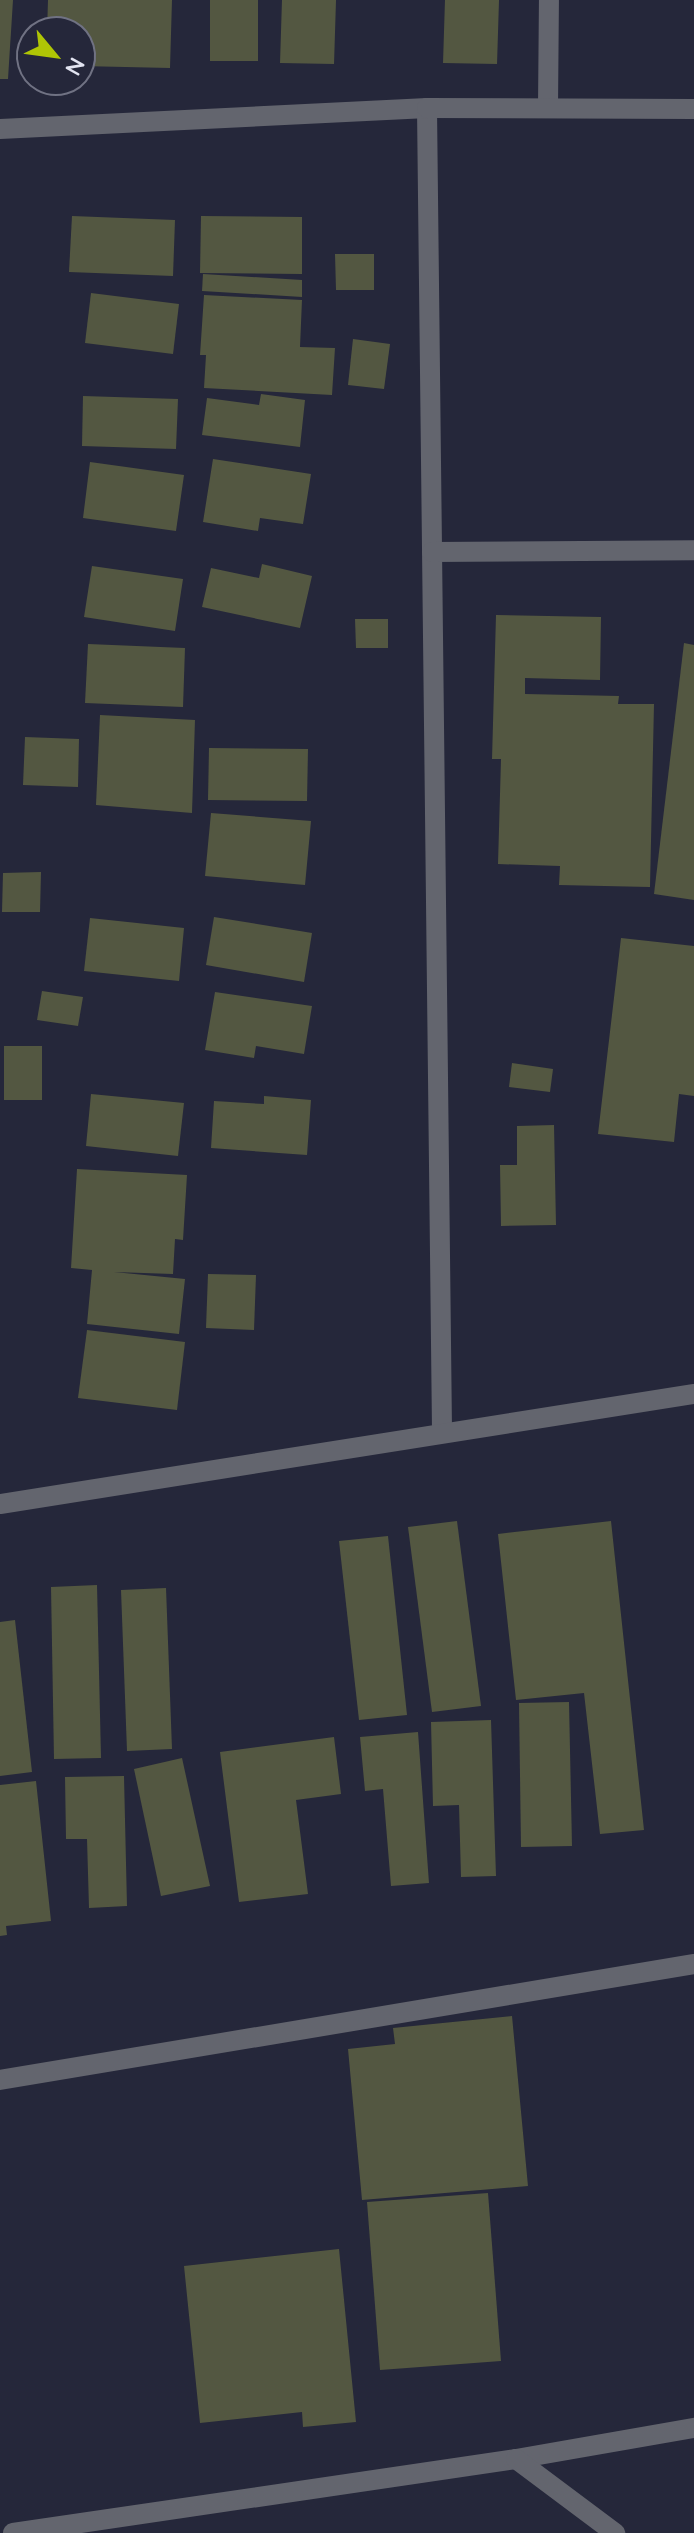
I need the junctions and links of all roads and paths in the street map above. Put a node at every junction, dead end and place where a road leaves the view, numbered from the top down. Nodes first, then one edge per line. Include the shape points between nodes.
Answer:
1 (549, 0) edge
2 (427, 108) junction
3 (548, 108) junction
4 (694, 109) edge
5 (0, 129) edge
6 (694, 550) edge
7 (432, 552) junction
8 (694, 1394) edge
9 (442, 1432) junction
10 (0, 1504) edge
11 (694, 1964) edge
12 (0, 2080) edge
13 (694, 2428) edge
14 (516, 2459) junction
15 (13, 2533) edge
16 (615, 2533) edge

1 - 3 street
2 - 3 street
2 - 5 street
2 - 7 street
3 - 4 street
6 - 7 street
7 - 9 street
8 - 9 street
9 - 10 street
11 - 12 street
13 - 14 street
14 - 15 street
14 - 16 street

